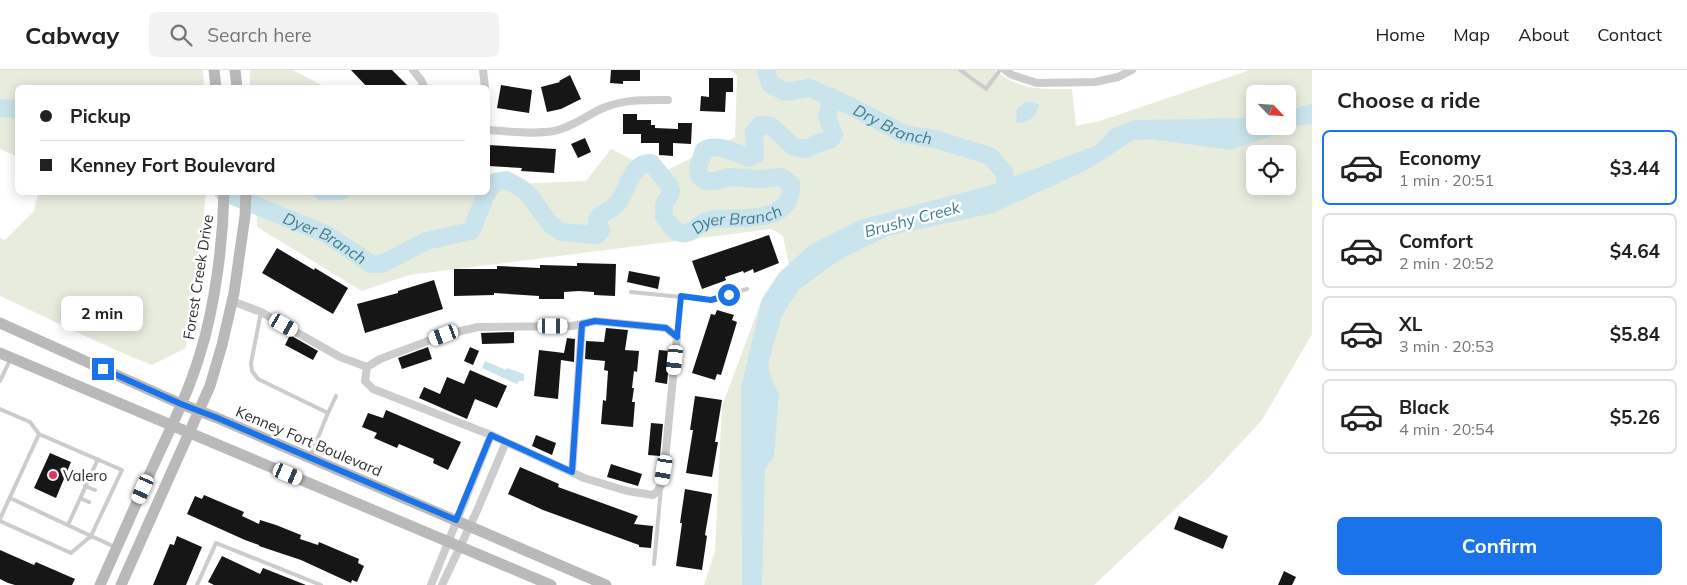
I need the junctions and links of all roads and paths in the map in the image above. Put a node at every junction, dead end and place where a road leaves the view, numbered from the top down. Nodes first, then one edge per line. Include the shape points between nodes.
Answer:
1 (214, 70) edge
2 (235, 70) edge
3 (412, 70) edge
4 (483, 70) edge
5 (960, 70) edge
6 (1000, 70) edge
7 (1005, 70) edge
8 (1132, 70) edge
9 (216, 85) edge
10 (237, 85) edge
11 (424, 85) edge
12 (485, 85) edge
13 (668, 100) dead end
14 (490, 130) edge
15 (224, 195) edge
16 (246, 195) edge
17 (747, 289) dead end
18 (630, 292) dead end
19 (681, 296) junction
20 (232, 301) junction
21 (261, 312) junction
22 (0, 323) edge
23 (582, 324) junction
24 (677, 337) junction
25 (5, 356) edge
26 (367, 367) junction
27 (0, 381) edge
28 (336, 396) dead end
29 (181, 404) junction
30 (0, 409) edge
31 (199, 412) junction
32 (328, 413) junction
33 (172, 426) junction
34 (39, 434) junction
35 (190, 434) junction
36 (491, 435) junction
37 (506, 442) junction
38 (310, 458) junction
39 (98, 459) junction
40 (572, 472) junction
41 (90, 474) junction
42 (101, 479) dead end
43 (110, 483) dead end
44 (85, 486) junction
45 (115, 486) junction
46 (661, 486) junction
47 (96, 490) dead end
48 (104, 494) dead end
49 (110, 496) junction
50 (10, 498) junction
51 (80, 498) junction
52 (89, 502) dead end
53 (99, 506) dead end
54 (104, 508) junction
55 (0, 520) edge
56 (456, 520) junction
57 (68, 525) junction
58 (470, 526) junction
59 (91, 536) junction
60 (447, 542) junction
61 (116, 548) junction
62 (460, 548) junction
63 (654, 564) dead end
64 (100, 585) edge
65 (121, 585) edge
66 (197, 585) edge
67 (321, 585) edge
68 (431, 585) edge
69 (442, 585) edge
70 (551, 585) edge
71 (606, 585) edge

1 - 9 main road
2 - 10 main road
3 - 11 street
4 - 12 street
5 - 6 lane via 986,90
7 - 8 street via 1037,83 1095,82 1118,78
13 - 14 street via 622,102 555,131
15 - 29 main road, Forest Creek Drive via 221,243 207,331
16 - 20 main road
17 - 19 lane via 711,300
18 - 19 lane
19 - 24 lane
20 - 21 street
20 - 31 main road via 212,378
21 - 26 street via 340,357
21 - 32 lane via 252,371 258,379
22 - 29 main road, Kenney Fort Boulevard
23 - 24 street via 595,321 666,328
23 - 26 street via 478,327 444,335
23 - 40 street
24 - 46 street
25 - 27 lane
25 - 33 main road
26 - 36 street via 366,381 373,389
28 - 32 lane
29 - 31 main road, Kenney Fort Boulevard
29 - 33 main road, Forest Creek Drive
30 - 34 lane via 30,422
31 - 35 main road
31 - 38 main road, Kenney Fort Boulevard
32 - 38 lane
33 - 35 main road
33 - 61 main road, Forest Creek Drive
34 - 39 lane
34 - 50 lane
35 - 60 main road
35 - 65 main road
36 - 37 street
36 - 56 street
37 - 40 street
37 - 58 street
38 - 56 main road, Kenney Fort Boulevard
39 - 41 lane
39 - 45 lane via 122,470
40 - 46 street via 627,491 653,495
41 - 42 lane
41 - 44 lane
43 - 45 lane
44 - 47 lane
44 - 51 lane
45 - 49 lane
46 - 63 lane
48 - 49 lane
49 - 54 lane
50 - 55 lane
50 - 57 lane
51 - 52 lane
51 - 57 lane
53 - 54 lane
54 - 59 lane
55 - 59 lane via 71,553
56 - 58 main road, Kenney Fort Boulevard
56 - 60 street
57 - 59 lane
58 - 62 street
58 - 71 main road, Kenney Fort Boulevard
59 - 61 lane
60 - 62 main road
60 - 68 street
61 - 64 main road, Forest Creek Drive
62 - 69 street
62 - 70 main road
66 - 67 lane via 216,543

